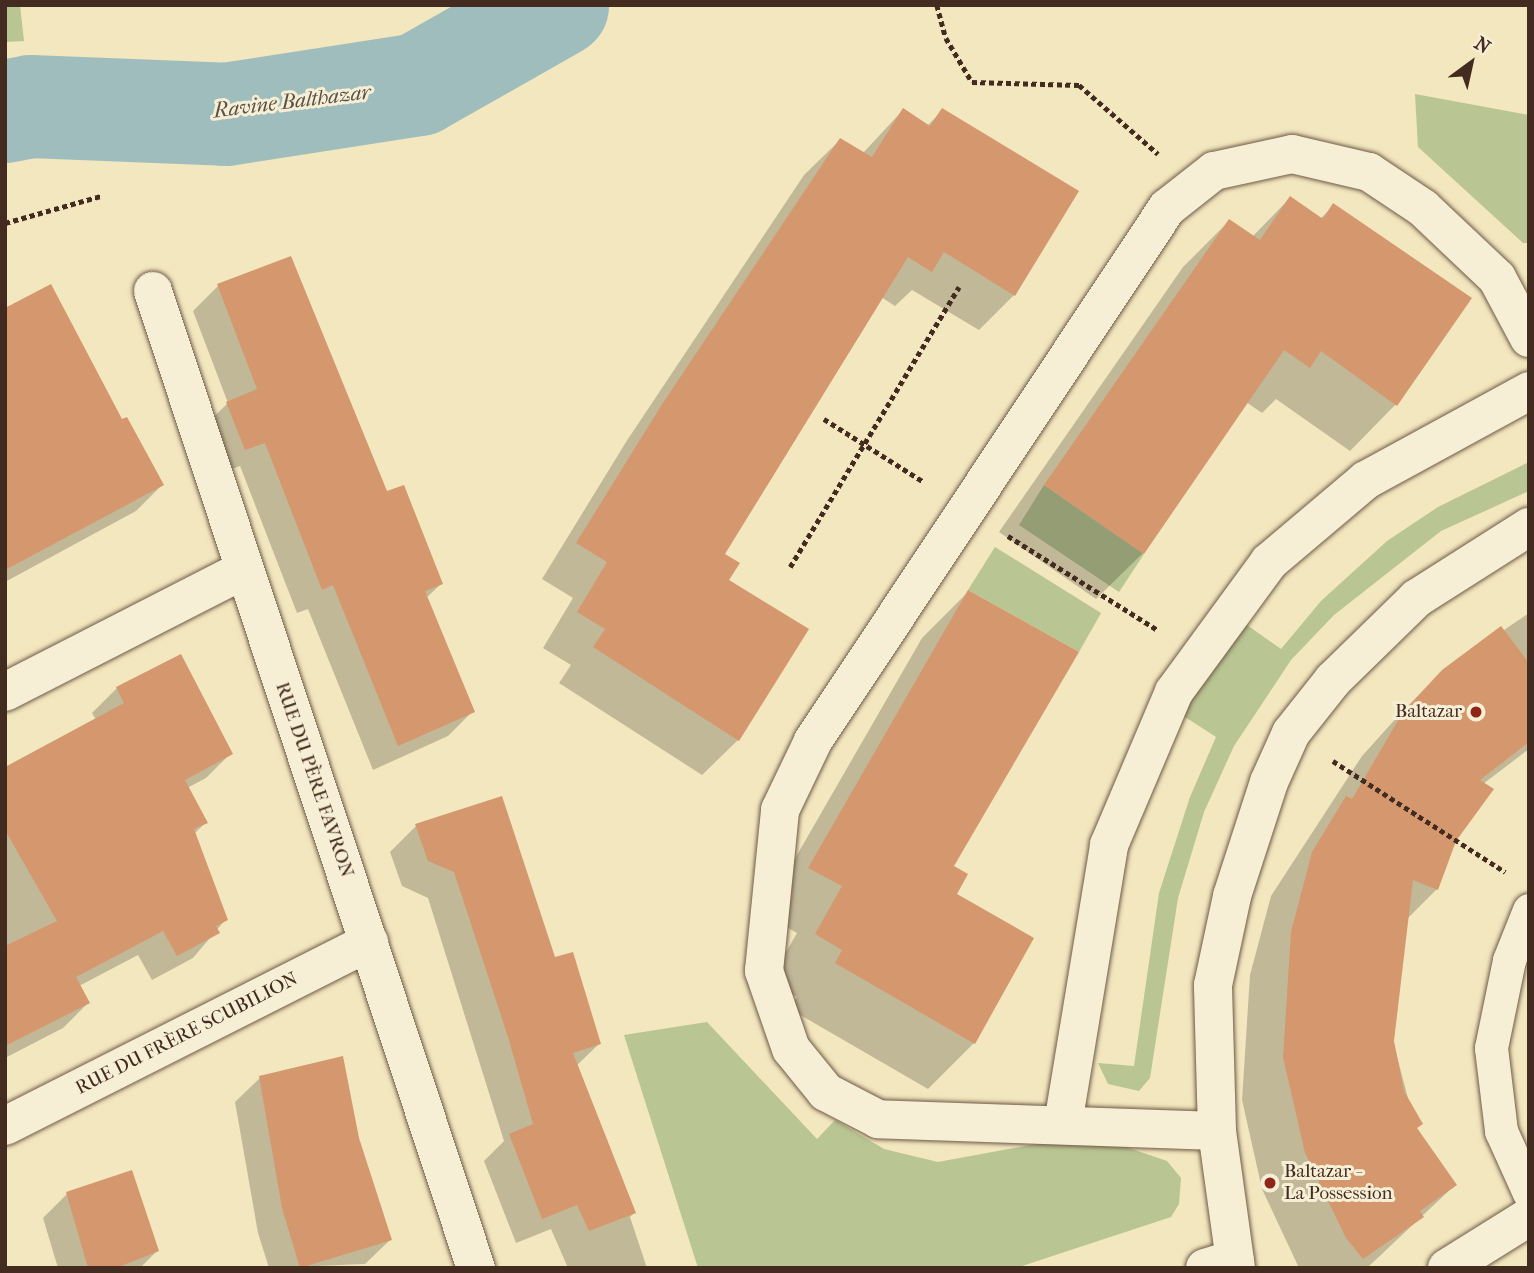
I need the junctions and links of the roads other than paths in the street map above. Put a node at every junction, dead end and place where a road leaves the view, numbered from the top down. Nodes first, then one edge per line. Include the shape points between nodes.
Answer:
1 (153, 291) dead end
2 (1529, 338) edge
3 (1529, 391) edge
4 (1529, 527) edge
5 (243, 570) junction
6 (5, 692) edge
7 (1529, 910) edge
8 (369, 942) junction
9 (1063, 1124) junction
10 (5, 1126) edge
11 (1217, 1131) junction
12 (1529, 1193) edge
13 (1529, 1217) edge
14 (1225, 1265) edge
15 (476, 1268) edge
16 (1447, 1268) edge

1 - 5 street, RUE DU PÈRE FAVRON
2 - 9 street via 1497,278 1423,208 1369,172 1292,154 1214,171 1167,208 813,741 780,810 764,971 791,1049 826,1092 878,1119
3 - 9 street via 1366,480 1269,562 1174,692 1109,845
4 - 11 street via 1417,598 1333,680 1291,733 1269,782 1232,896 1213,985
5 - 6 street
5 - 8 street, RUE DU PÈRE FAVRON
7 - 12 lane via 1509,960 1491,1048 1501,1131
8 - 10 street, RUE DU FRÈRE SCUBILION
8 - 15 street, RUE DU PÈRE FAVRON
9 - 11 street
11 - 14 street
13 - 16 street

